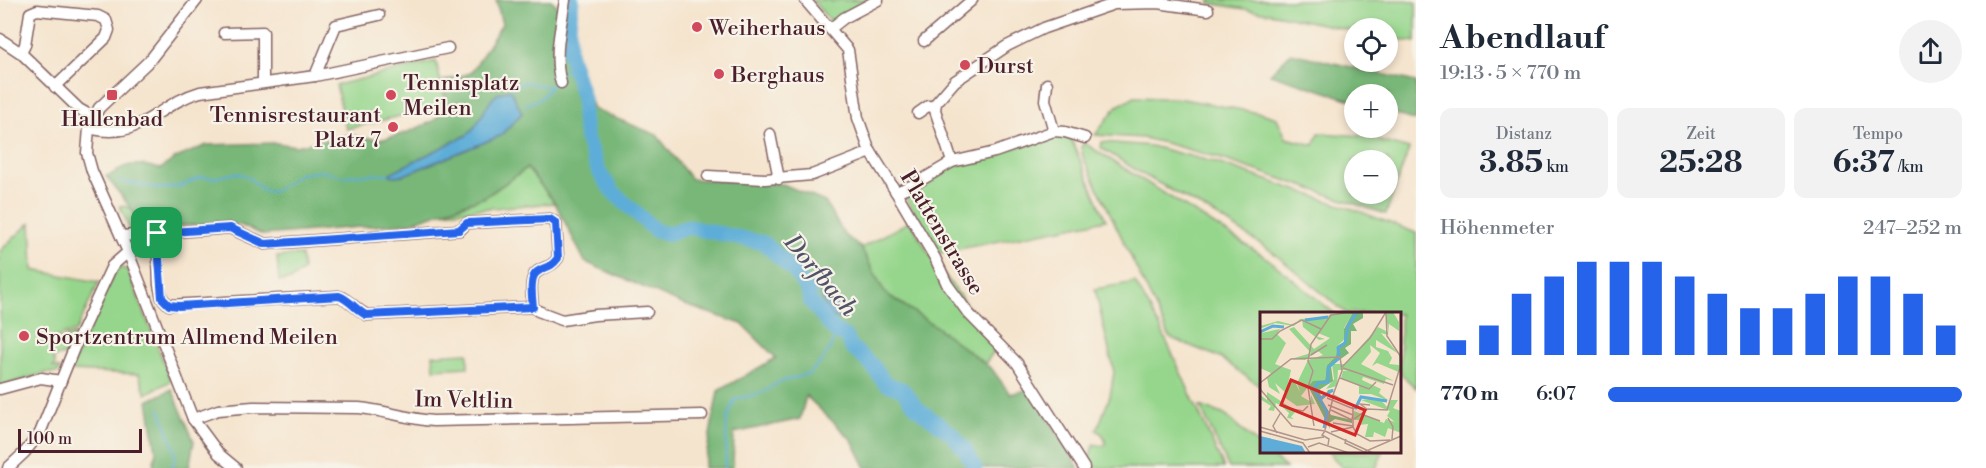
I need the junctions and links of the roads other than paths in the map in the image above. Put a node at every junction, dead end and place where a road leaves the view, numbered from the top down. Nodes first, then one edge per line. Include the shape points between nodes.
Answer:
1 (196, 0) edge
2 (565, 0) edge
3 (805, 0) edge
4 (878, 0) edge
5 (972, 0) edge
6 (1114, 2) edge
7 (1208, 10) dead end
8 (379, 15) dead end
9 (830, 29) junction
10 (224, 33) dead end
11 (0, 39) edge
12 (924, 41) dead end
13 (448, 48) dead end
14 (21, 53) junction
15 (315, 76) junction
16 (263, 83) junction
17 (561, 83) dead end
18 (1047, 84) dead end
19 (55, 87) junction
20 (934, 107) junction
21 (918, 113) dead end
22 (93, 117) junction
23 (89, 128) junction
24 (1054, 131) junction
25 (770, 134) dead end
26 (1085, 138) dead end
27 (871, 152) junction
28 (952, 162) junction
29 (708, 176) dead end
30 (779, 179) junction
31 (897, 192) junction
32 (157, 233) junction
33 (121, 236) junction
34 (128, 252) junction
35 (533, 307) junction
36 (647, 312) dead end
37 (61, 381) junction
38 (0, 389) edge
39 (702, 415) dead end
40 (193, 419) junction
41 (8, 468) edge
42 (236, 468) edge
43 (1084, 468) edge

1 - 22 street via 150,60
2 - 17 street via 557,69
3 - 9 street, Plattenstrasse
4 - 9 street
5 - 12 street
6 - 7 street
6 - 20 street via 1007,46 955,81
8 - 15 street via 336,25
9 - 27 street, Plattenstrasse via 848,50 860,127
10 - 16 street via 263,32
11 - 14 street
13 - 15 street
14 - 19 street
14 - 19 street via 30,13 37,10 106,20 110,30 106,38
15 - 16 street
16 - 23 street via 187,96 135,128
18 - 24 street via 1045,100
19 - 22 street
20 - 21 street via 928,106
20 - 28 street
22 - 23 street
23 - 33 street via 88,159
24 - 26 street
24 - 28 street
25 - 30 street
27 - 30 street via 812,175
27 - 31 street, Plattenstrasse
28 - 31 street
29 - 30 street
31 - 43 street, Plattenstrasse via 947,284 968,313 1017,363
32 - 33 street
32 - 35 street via 162,298 169,305 339,296 366,315
32 - 35 street via 230,228 265,244 459,230 467,223 550,219 556,223 558,258 533,276
33 - 34 street
34 - 37 street via 112,266
34 - 40 street
35 - 36 street via 562,320
37 - 38 street via 48,377
37 - 41 street via 40,433
39 - 40 street, Im Veltlin via 432,421 359,408 253,407 218,410
40 - 42 street via 219,454

